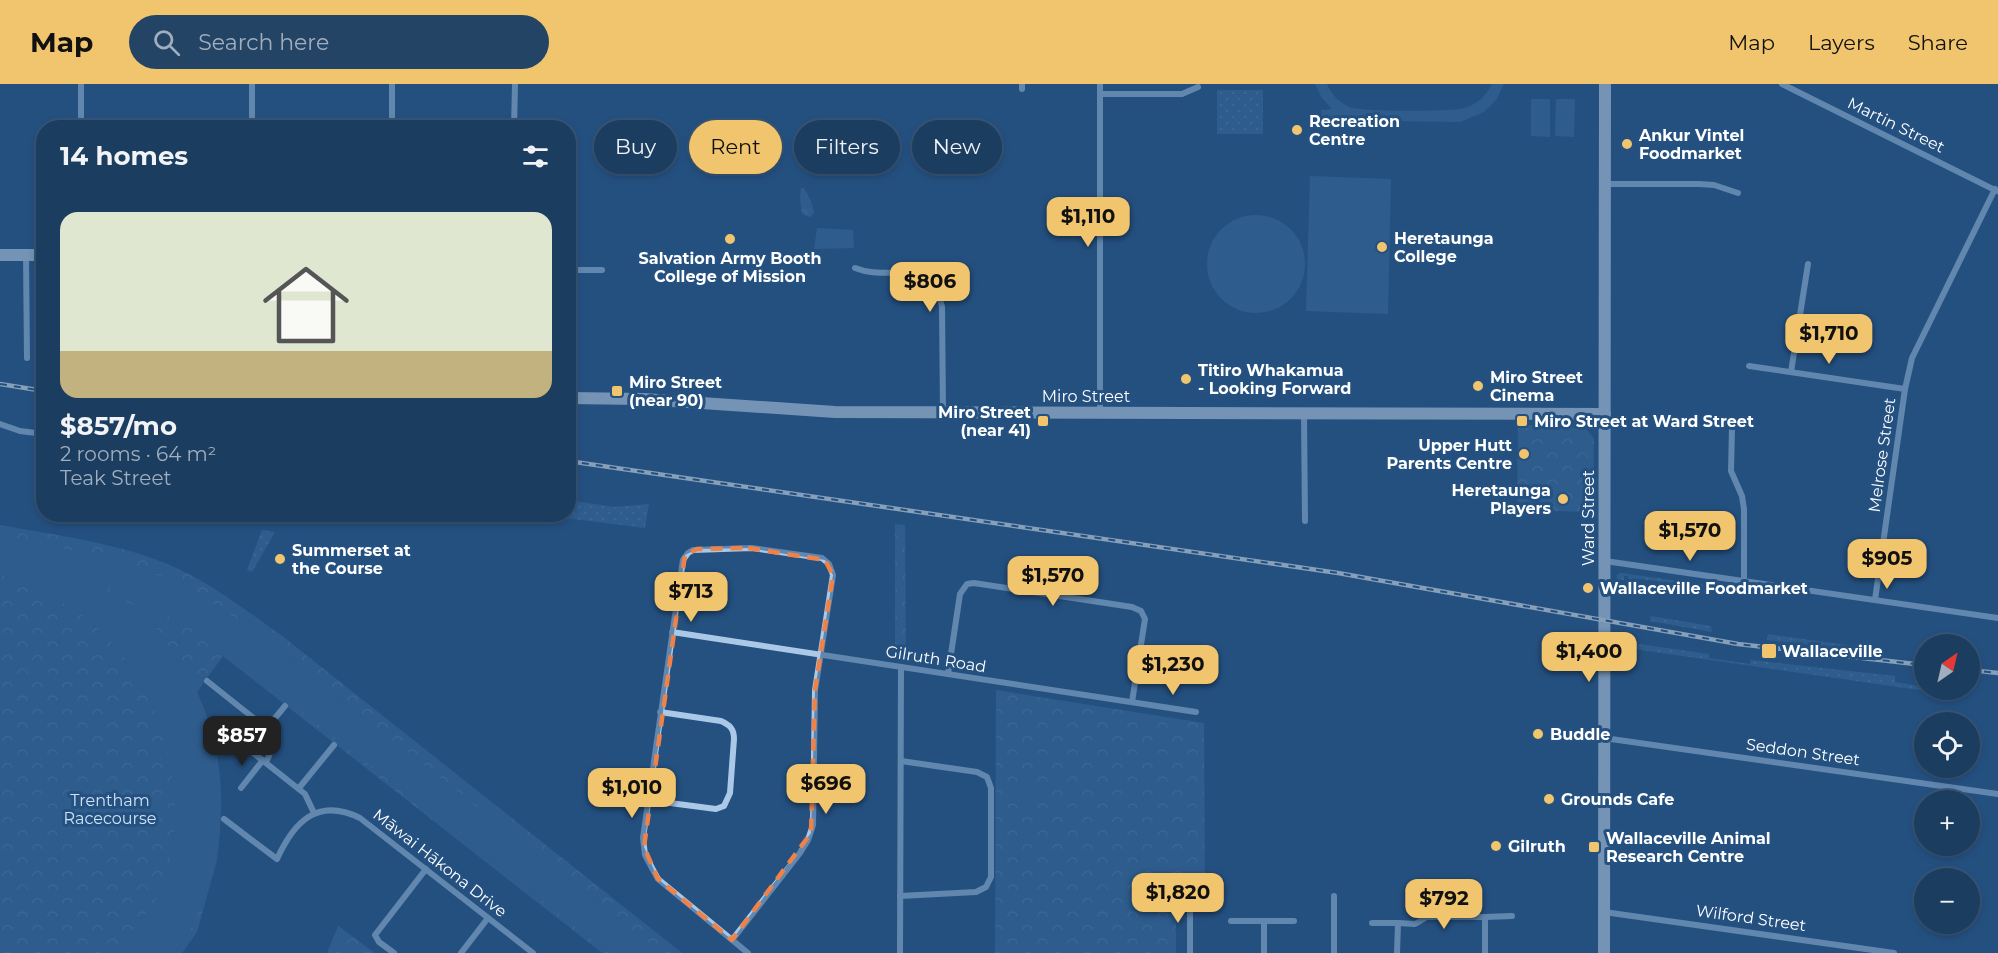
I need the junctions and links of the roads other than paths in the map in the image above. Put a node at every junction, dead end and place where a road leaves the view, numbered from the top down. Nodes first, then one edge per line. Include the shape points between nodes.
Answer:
1 (81, 84) edge
2 (252, 84) edge
3 (392, 84) edge
4 (515, 84) edge
5 (1100, 84) edge
6 (1605, 84) edge
7 (1782, 84) edge
8 (1198, 87) dead end
9 (1100, 94) junction
10 (81, 120) edge
11 (252, 120) edge
12 (392, 120) edge
13 (514, 120) edge
14 (1605, 184) junction
15 (1996, 190) edge
16 (1738, 193) dead end
17 (0, 255) edge
18 (26, 255) junction
19 (36, 255) edge
20 (1808, 264) dead end
21 (855, 268) dead end
22 (576, 270) edge
23 (602, 270) dead end
24 (27, 358) dead end
25 (1749, 366) dead end
26 (1791, 372) junction
27 (1905, 389) junction
28 (576, 398) edge
29 (943, 413) junction
30 (1100, 413) junction
31 (1304, 413) junction
32 (1605, 414) junction
33 (0, 424) edge
34 (1732, 427) dead end
35 (36, 433) edge
36 (1305, 520) dead end
37 (1605, 561) junction
38 (1744, 582) junction
39 (1875, 600) junction
40 (1998, 618) edge
41 (672, 632) junction
42 (820, 655) junction
43 (901, 667) junction
44 (948, 674) junction
45 (207, 681) dead end
46 (1132, 702) junction
47 (285, 706) dead end
48 (1185, 710) junction
49 (660, 712) junction
50 (1196, 712) dead end
51 (1184, 719) dead end
52 (261, 736) junction
53 (1604, 738) junction
54 (334, 745) dead end
55 (264, 761) junction
56 (901, 761) junction
57 (241, 788) dead end
58 (299, 788) junction
59 (1998, 794) edge
60 (647, 800) junction
61 (314, 813) junction
62 (224, 819) dead end
63 (426, 869) junction
64 (1190, 894) dead end
65 (900, 896) junction
66 (1334, 896) dead end
67 (1604, 912) junction
68 (1512, 916) dead end
69 (1485, 917) junction
70 (488, 918) junction
71 (1231, 921) dead end
72 (1264, 921) junction
73 (1294, 921) dead end
74 (1372, 923) dead end
75 (1398, 923) junction
76 (732, 940) junction
77 (394, 953) edge
78 (461, 953) edge
79 (533, 953) edge
80 (748, 953) edge
81 (900, 953) edge
82 (1190, 953) edge
83 (1264, 953) edge
84 (1334, 953) edge
85 (1397, 953) edge
86 (1485, 953) edge
87 (1604, 953) edge
88 (1894, 953) edge

1 - 10 street
2 - 11 street
3 - 12 street
4 - 13 street
5 - 9 street
6 - 14 street, Ward Street
7 - 15 street, Martin Street
8 - 9 street via 1182,94
9 - 30 street
14 - 16 street via 1714,185
14 - 32 street, Ward Street
15 - 27 street, Melrose Street via 1912,358
17 - 18 street
18 - 19 street
18 - 24 street
20 - 26 street
21 - 29 street via 864,272 921,275 940,295
22 - 23 street
25 - 26 street
26 - 27 street
27 - 39 street, Melrose Street
28 - 29 street, Miro Street via 835,412
29 - 30 street, Miro Street
30 - 31 street, Miro Street
31 - 32 street, Miro Street
31 - 36 street
32 - 37 street, Ward Street
33 - 35 street
34 - 38 street via 1731,471 1744,509
37 - 38 street
37 - 53 street, Ward Street
38 - 39 street
39 - 40 street
41 - 42 street, Gilruth Road
41 - 42 street via 682,561 690,551 752,548 818,558 827,561 832,572
41 - 49 street
42 - 43 street, Gilruth Road
42 - 76 street via 815,690 811,833 800,853
43 - 44 street, Gilruth Road
43 - 56 street
44 - 46 street, Gilruth Road
44 - 46 street via 960,594 967,584 1132,607 1141,611 1145,620
45 - 52 street via 256,720
46 - 48 street, Gilruth Road
47 - 52 street
48 - 50 street, Gilruth Road
48 - 51 street
49 - 60 street
49 - 60 street via 721,721 730,726 734,733 730,794 724,806 710,810
52 - 55 street via 271,748
52 - 55 street via 252,739 251,749
53 - 59 street, Seddon Street
53 - 67 street, Ward Street
54 - 58 street
55 - 57 street
55 - 58 street
56 - 65 street
56 - 65 street via 977,772 987,777 991,788 991,877 986,887 976,892
58 - 61 street
60 - 76 street via 643,838 652,871 664,886
61 - 62 street via 294,828 276,859
61 - 63 street, Māwai Hākona Drive via 337,810 360,818
63 - 70 street, Māwai Hākona Drive
63 - 77 street via 375,935
64 - 82 street
65 - 81 street
66 - 84 street
67 - 87 street, Ward Street
67 - 88 street, Wilford Street
68 - 69 street
69 - 75 street via 1427,917 1415,924
69 - 86 street
70 - 78 street
70 - 79 street, Māwai Hākona Drive
71 - 72 street
72 - 73 street
72 - 83 street
74 - 75 street
75 - 85 street
76 - 80 street

